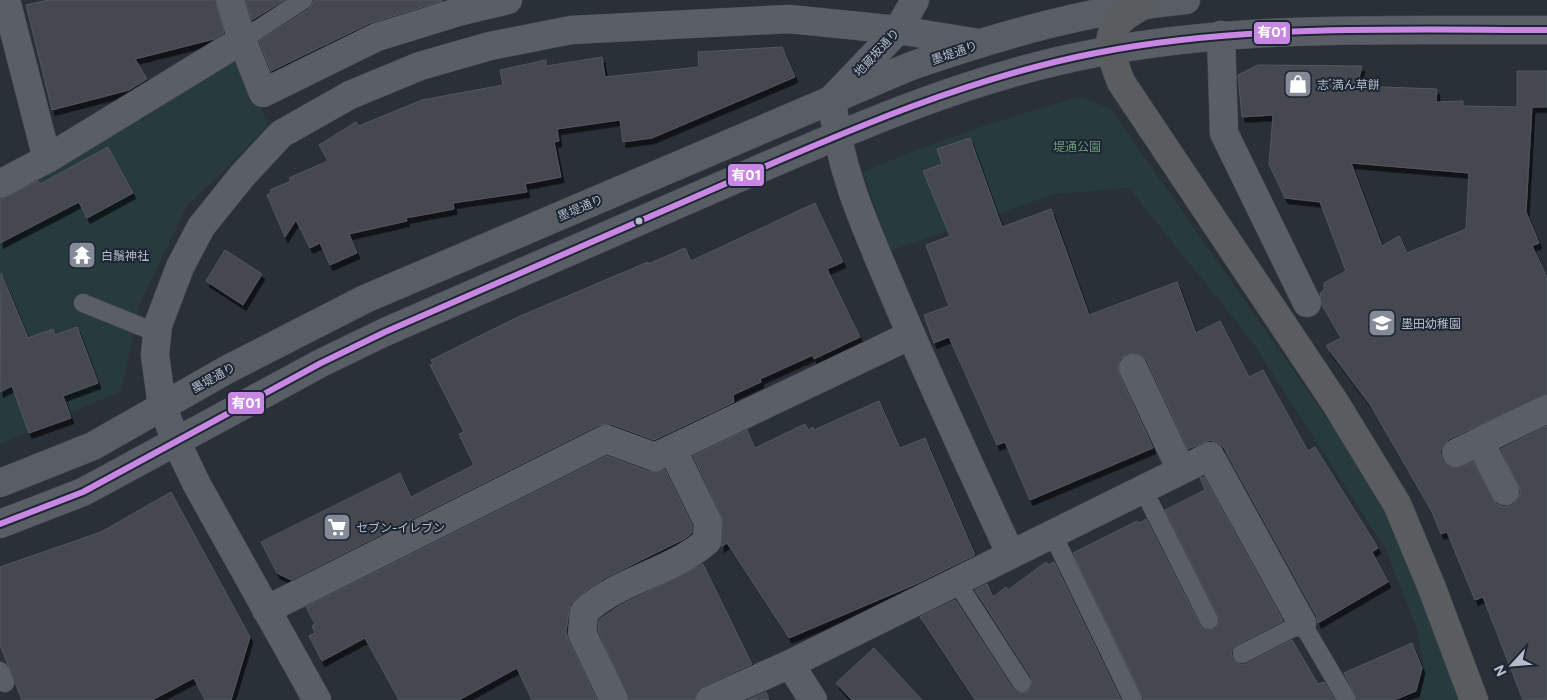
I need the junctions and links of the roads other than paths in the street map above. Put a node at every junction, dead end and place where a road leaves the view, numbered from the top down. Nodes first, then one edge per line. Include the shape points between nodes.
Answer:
1 (6, 0) edge
2 (230, 0) edge
3 (302, 0) edge
4 (508, 0) edge
5 (915, 0) edge
6 (1186, 0) edge
7 (1144, 5) junction
8 (785, 10) edge
9 (898, 30) junction
10 (1547, 30) edge
11 (1221, 35) junction
12 (242, 40) junction
13 (979, 43) junction
14 (1111, 50) junction
15 (832, 99) junction
16 (836, 136) junction
17 (47, 159) junction
18 (0, 184) edge
19 (83, 303) dead end
20 (1308, 303) dead end
21 (157, 333) junction
22 (911, 335) junction
23 (1133, 368) dead end
24 (162, 406) junction
25 (1547, 409) edge
26 (1480, 442) junction
27 (177, 443) junction
28 (672, 449) junction
29 (1456, 453) dead end
30 (1181, 470) junction
31 (0, 483) edge
32 (1142, 489) junction
33 (1505, 491) dead end
34 (0, 524) edge
35 (1052, 533) junction
36 (1010, 553) junction
37 (956, 581) junction
38 (266, 610) junction
39 (1209, 620) dead end
40 (1302, 623) junction
41 (1242, 654) dead end
42 (790, 664) junction
43 (1022, 683) dead end
44 (317, 700) edge
45 (614, 700) edge
46 (710, 700) edge
47 (813, 700) edge
48 (1133, 700) edge
49 (1346, 700) edge
50 (1474, 700) edge

1 - 17 street
2 - 12 street
3 - 12 lane
4 - 12 street via 377,38 263,92
5 - 9 street, 地蔵坂通り
6 - 7 main road, 墨堤通り
7 - 13 main road, 墨堤通り via 1033,27
7 - 14 highway via 1115,25
8 - 9 street
8 - 21 street via 571,30 490,46 428,63 350,96 281,134 201,226 180,267
9 - 13 street
9 - 15 street, 地蔵坂通り
10 - 11 main road
11 - 14 main road
11 - 20 street via 1224,133
12 - 17 street
13 - 15 main road, 墨堤通り via 911,66
14 - 16 main road via 990,80
14 - 50 highway via 1121,82 1336,404 1396,504
15 - 16 street
15 - 24 main road, 墨堤通り via 365,299 236,364
16 - 22 street via 853,198
16 - 27 main road via 385,332 321,363
17 - 18 street
19 - 21 lane
21 - 24 street via 155,355
22 - 28 street
22 - 36 street
23 - 30 street
24 - 27 street
24 - 31 main road, 墨堤通り via 93,446
25 - 26 street
26 - 29 street
26 - 33 street
27 - 34 main road via 83,492
27 - 38 street
28 - 38 street via 655,457 606,439
28 - 45 street via 708,522 707,541 693,554 597,600 584,612 582,633
30 - 32 street
30 - 40 street via 1210,456
32 - 35 street
32 - 39 lane
35 - 36 street
35 - 48 lane
36 - 37 street
37 - 42 street
37 - 43 lane
38 - 44 street
40 - 41 lane
40 - 49 lane
42 - 46 street
42 - 47 street

